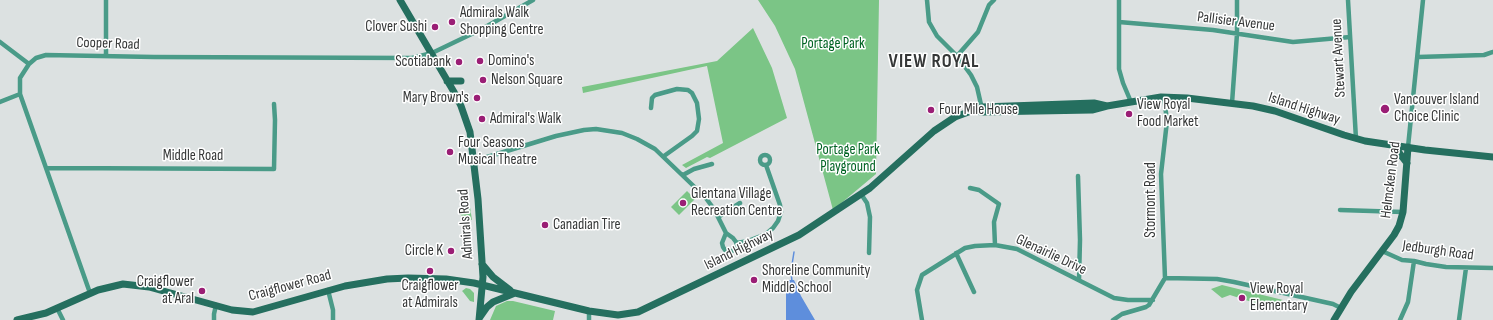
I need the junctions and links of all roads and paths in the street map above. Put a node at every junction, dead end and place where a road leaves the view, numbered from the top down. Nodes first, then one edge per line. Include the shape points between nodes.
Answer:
1 (106, 0) edge
2 (400, 0) edge
3 (534, 0) edge
4 (926, 0) edge
5 (994, 0) edge
6 (1119, 0) edge
7 (1237, 0) edge
8 (1348, 0) edge
9 (1423, 0) edge
10 (1119, 22) junction
11 (1237, 34) junction
12 (1350, 37) junction
13 (0, 42) edge
14 (432, 52) junction
15 (1493, 52) edge
16 (106, 56) junction
17 (957, 56) junction
18 (1418, 57) junction
19 (29, 64) junction
20 (447, 80) junction
21 (454, 92) junction
22 (20, 94) junction
23 (1164, 97) junction
24 (0, 102) edge
25 (1131, 102) junction
26 (274, 104) dead end
27 (1232, 104) junction
28 (651, 108) dead end
29 (982, 110) junction
30 (1356, 138) junction
31 (1393, 145) junction
32 (1408, 147) junction
33 (664, 156) junction
34 (1493, 157) edge
35 (474, 161) junction
36 (1407, 163) junction
37 (712, 164) dead end
38 (766, 165) dead end
39 (46, 168) junction
40 (683, 175) junction
41 (1078, 176) dead end
42 (970, 188) dead end
43 (861, 194) junction
44 (740, 203) dead end
45 (1340, 210) dead end
46 (1403, 212) junction
47 (718, 216) junction
48 (726, 233) junction
49 (737, 243) junction
50 (995, 244) junction
51 (1382, 251) junction
52 (869, 253) dead end
53 (956, 253) junction
54 (1414, 261) junction
55 (482, 264) junction
56 (1466, 268) junction
57 (1493, 268) edge
58 (1165, 278) junction
59 (1079, 280) junction
60 (483, 285) junction
61 (328, 290) junction
62 (974, 292) dead end
63 (90, 293) junction
64 (515, 293) junction
65 (1153, 300) junction
66 (216, 306) junction
67 (57, 308) junction
68 (1341, 308) junction
69 (590, 312) junction
70 (18, 320) edge
71 (63, 320) edge
72 (214, 320) edge
73 (333, 320) edge
74 (479, 320) edge
75 (589, 320) edge
76 (922, 320) edge
77 (1114, 320) edge
78 (1334, 320) edge
79 (1400, 320) edge
80 (1458, 320) edge

1 - 16 street
2 - 14 main road, Admirals Road
3 - 14 street, Cooper Road via 482,29
4 - 17 street via 929,22 937,36
5 - 17 street via 989,5 978,32
6 - 10 street
7 - 11 street
8 - 12 street, Stewart Avenue
9 - 18 street, Helmcken Road
10 - 11 street, Pallisier Avenue
10 - 25 street via 1119,69
11 - 12 street, Pallisier Avenue via 1293,42
11 - 27 street
12 - 30 street, Stewart Avenue
13 - 19 street
14 - 16 street, Cooper Road via 412,58
14 - 20 main road, Admirals Road
15 - 18 street via 1484,56
16 - 19 street, Cooper Road via 46,55 36,58
17 - 29 street via 977,86
18 - 32 street, Helmcken Road
19 - 22 street via 20,78
20 - 21 main road, Admirals Road
20 - 21 main road via 461,81
21 - 35 main road, Admirals Road via 467,120
22 - 24 street
22 - 39 street
23 - 25 main road, Island Highway
23 - 27 main road, Island Highway
23 - 58 street, Stormont Road via 1167,121 1161,174
25 - 29 main road, Island Highway via 1107,106 1094,103
26 - 39 street, Middle Road via 274,169
27 - 30 main road, Island Highway via 1254,106
28 - 33 street via 652,98 677,89 688,90 697,103 697,131
29 - 43 main road, Island Highway via 955,116 945,122
30 - 31 main road, Island Highway
31 - 32 main road, Island Highway
31 - 36 main road
32 - 34 main road, Island Highway
32 - 36 main road, Helmcken Road
33 - 35 street via 637,138 596,129 562,134
33 - 40 street
35 - 55 main road, Admirals Road
36 - 46 main road, Helmcken Road
37 - 40 street via 694,168
38 - 49 street via 780,205 778,221 766,234
39 - 63 street
40 - 47 street via 710,202
41 - 59 street
42 - 50 street via 979,190 999,204 994,222
43 - 52 street via 867,202 870,217
43 - 69 main road, Island Highway via 799,235 638,312 618,315
44 - 47 street
45 - 46 street
46 - 51 main road, Helmcken Road via 1396,231
47 - 48 street
48 - 49 street
48 - 49 street via 722,243 725,250 732,252 736,249
50 - 53 street, Glenairlie Drive via 966,248
50 - 59 street, Glenairlie Drive via 1017,249
51 - 54 street, Jedburgh Road via 1402,260
51 - 68 main road, Helmcken Road
53 - 62 street
53 - 76 street, Glenairlie Drive via 922,275 916,290
54 - 56 street, Jedburgh Road
54 - 79 street via 1408,302
55 - 60 main road, Admirals Road
55 - 64 main road
56 - 57 street, Jedburgh Road
56 - 80 street
58 - 65 street
58 - 68 street via 1217,279 1333,304
59 - 65 street, Glenairlie Drive via 1120,300
60 - 61 main road, Craigflower Road via 446,279 408,278 364,282
60 - 64 main road, Island Highway
60 - 74 main road, Admirals Road
61 - 66 main road, Craigflower Road via 253,312
61 - 73 street
63 - 66 main road, Craigflower Road via 123,284 137,285
63 - 67 main road, Craigflower Road
64 - 69 main road, Island Highway
64 - 74 main road via 493,302
65 - 77 street via 1146,307 1122,314
66 - 72 street
67 - 70 main road, Craigflower Road
67 - 71 street
68 - 78 main road, Helmcken Road
69 - 75 street

